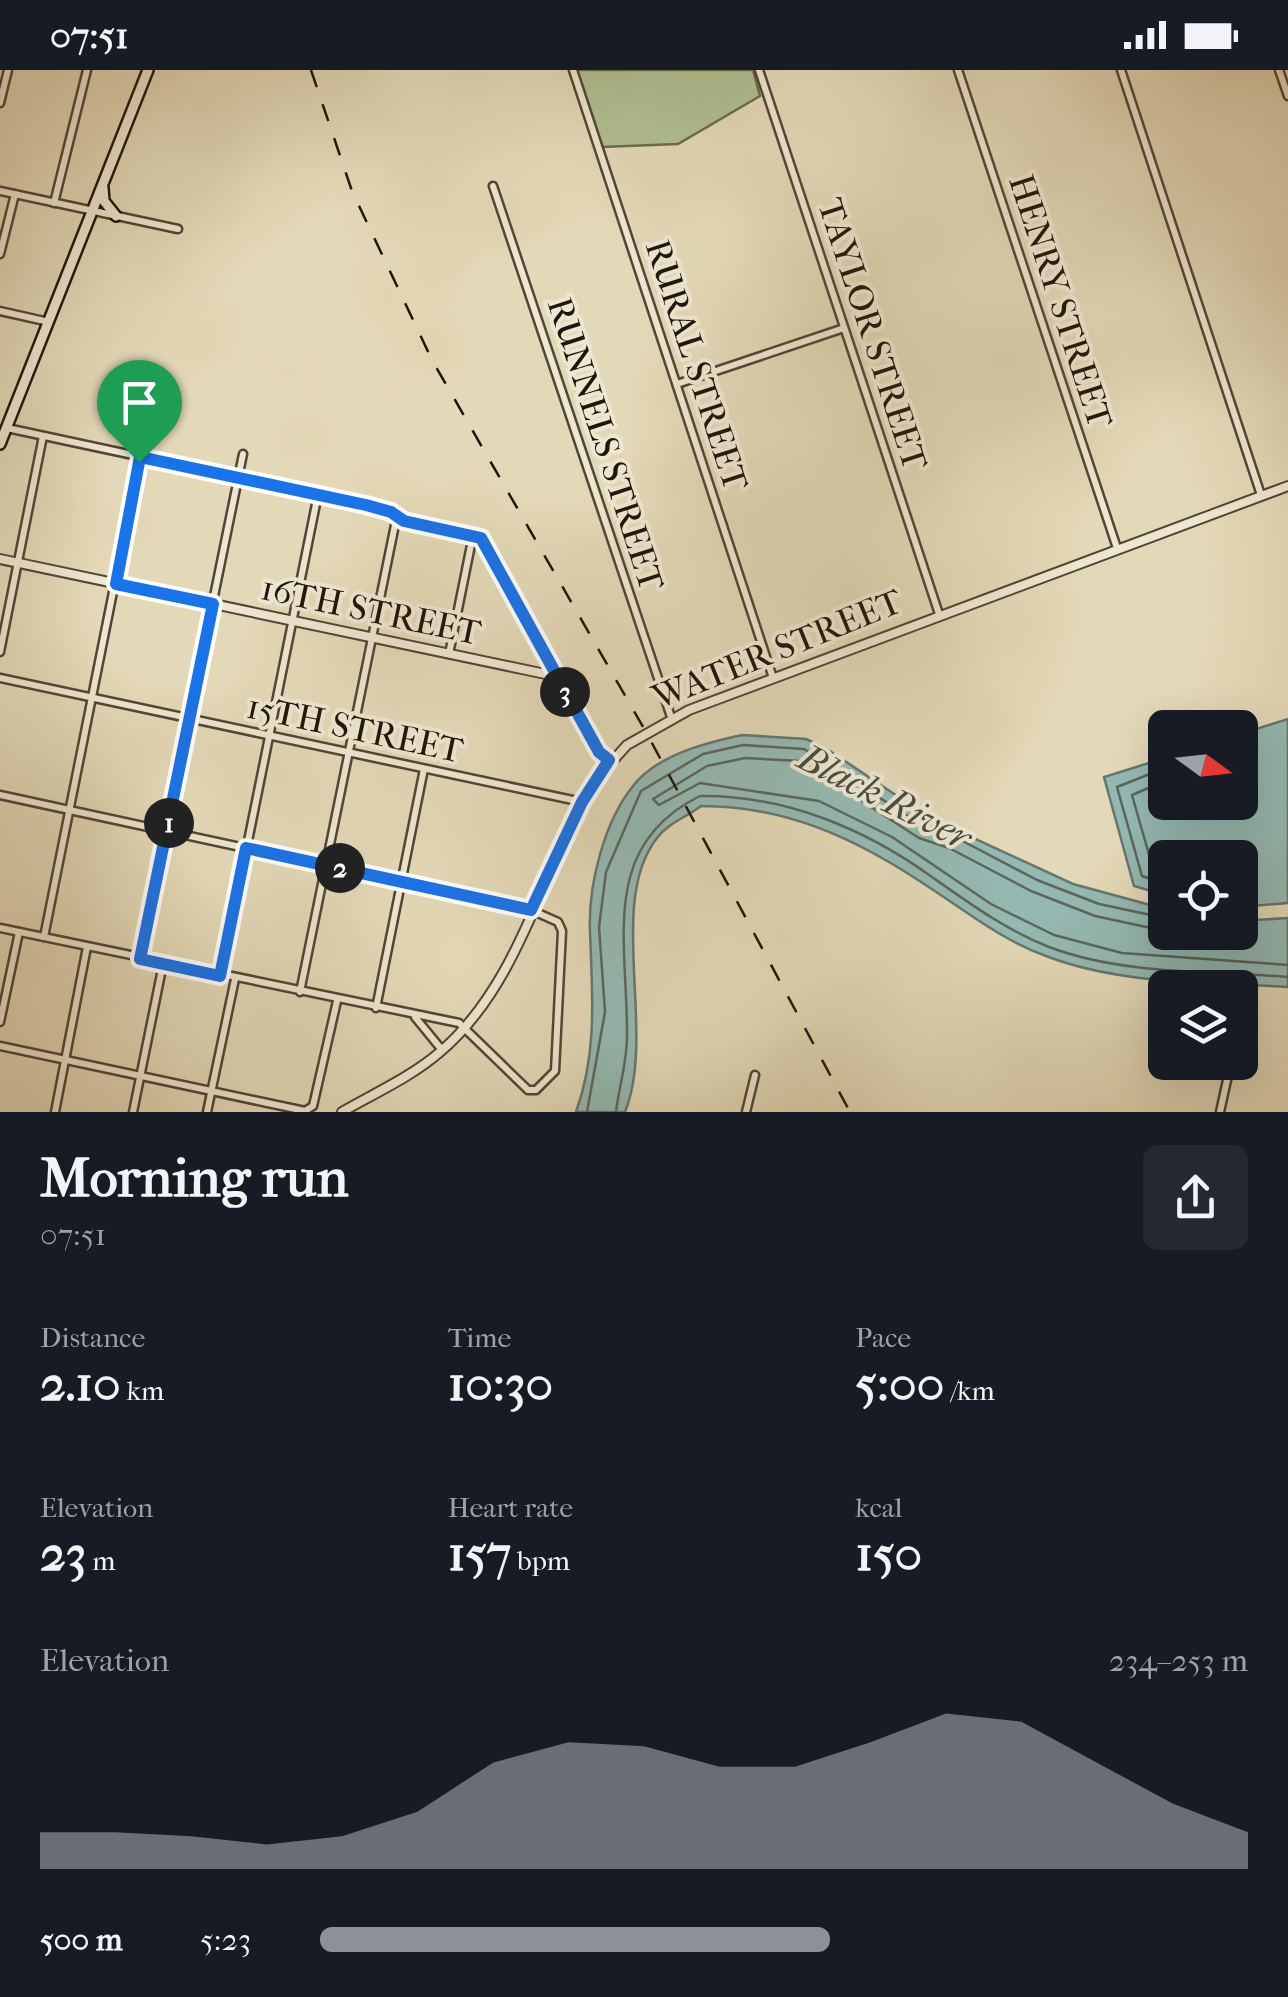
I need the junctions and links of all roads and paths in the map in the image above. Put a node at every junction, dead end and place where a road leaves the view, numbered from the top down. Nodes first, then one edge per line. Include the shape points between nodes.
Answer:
1 (8, 70) edge
2 (87, 70) edge
3 (148, 70) edge
4 (573, 70) edge
5 (759, 70) edge
6 (958, 70) edge
7 (1121, 70) edge
8 (1279, 70) edge
9 (1288, 96) edge
10 (0, 103) edge
11 (103, 184) junction
12 (493, 186) dead end
13 (0, 191) edge
14 (15, 194) junction
15 (54, 203) junction
16 (92, 211) junction
17 (116, 216) junction
18 (178, 229) dead end
19 (0, 254) edge
20 (0, 312) edge
21 (49, 322) junction
22 (844, 328) junction
23 (678, 384) junction
24 (6, 428) junction
25 (43, 436) junction
26 (0, 442) edge
27 (243, 454) dead end
28 (140, 457) junction
29 (239, 478) junction
30 (1288, 486) edge
31 (318, 494) junction
32 (1260, 496) junction
33 (396, 516) junction
34 (473, 535) junction
35 (1117, 548) junction
36 (0, 559) edge
37 (18, 563) junction
38 (116, 584) junction
39 (213, 604) junction
40 (939, 614) junction
41 (293, 621) junction
42 (372, 638) junction
43 (0, 652) edge
44 (449, 654) junction
45 (556, 676) junction
46 (772, 676) junction
47 (0, 678) edge
48 (93, 697) junction
49 (671, 717) junction
50 (190, 718) junction
51 (269, 735) junction
52 (349, 752) junction
53 (609, 760) junction
54 (424, 769) junction
55 (0, 796) edge
56 (582, 802) junction
57 (70, 811) junction
58 (167, 831) junction
59 (246, 848) junction
60 (326, 865) junction
61 (402, 882) junction
62 (531, 910) junction
63 (0, 928) edge
64 (19, 932) junction
65 (44, 937) junction
66 (87, 947) junction
67 (140, 959) junction
68 (163, 964) junction
69 (220, 976) junction
70 (234, 978) junction
71 (300, 992) junction
72 (337, 1001) junction
73 (376, 1008) junction
74 (414, 1016) junction
75 (0, 1022) edge
76 (466, 1026) junction
77 (0, 1046) edge
78 (443, 1050) junction
79 (65, 1060) junction
80 (755, 1075) dead end
81 (140, 1076) junction
82 (1227, 1080) edge
83 (212, 1091) junction
84 (310, 1110) edge
85 (55, 1112) edge
86 (133, 1112) edge
87 (207, 1112) edge
88 (342, 1112) edge
89 (746, 1112) edge
90 (1220, 1112) edge

1 - 10 street
2 - 15 street
3 - 11 main road
4 - 23 street, RURAL STREET
5 - 22 street, TAYLOR STREET
6 - 35 street, HENRY STREET
7 - 32 street
8 - 9 street
11 - 16 main road
11 - 17 main road via 104,201
12 - 49 street, RUNNELS STREET
13 - 14 street
14 - 15 street
14 - 19 street
15 - 16 street
16 - 17 street
16 - 21 main road
17 - 18 street
20 - 21 street
21 - 24 main road
22 - 23 street
22 - 40 street, TAYLOR STREET
23 - 46 street, RURAL STREET
24 - 25 street
24 - 26 main road
25 - 28 street
25 - 37 street
27 - 29 street
28 - 29 street
28 - 38 street
29 - 31 street
29 - 39 street
30 - 32 street, WATER STREET
31 - 33 street
31 - 41 street
32 - 35 street, WATER STREET
33 - 34 street
33 - 42 street
34 - 44 street
34 - 45 street via 484,542
35 - 40 street, WATER STREET
36 - 37 street, 16TH STREET
37 - 38 street, 16TH STREET
37 - 43 street
38 - 39 street, 16TH STREET
38 - 48 street
39 - 41 street, 16TH STREET
39 - 50 street
40 - 46 street, WATER STREET
41 - 42 street, 16TH STREET
41 - 51 street
42 - 44 street, 16TH STREET
42 - 52 street
44 - 45 street, 16TH STREET
45 - 53 street
46 - 49 street, WATER STREET
47 - 48 street, 15TH STREET
48 - 50 street, 15TH STREET
48 - 57 street
49 - 53 street, WATER STREET
50 - 51 street, 15TH STREET
50 - 58 street
51 - 52 street, 15TH STREET
51 - 59 street
52 - 54 street, 15TH STREET
52 - 60 street
53 - 56 street, WATER STREET
54 - 56 street, 15TH STREET
54 - 61 street
55 - 57 street
56 - 62 street, WATER STREET
57 - 58 street
57 - 65 street
58 - 59 street
58 - 67 street
59 - 60 street
59 - 69 street
60 - 61 street
60 - 71 street
61 - 62 street
61 - 73 street
62 - 76 street, WATER STREET via 490,994
62 - 76 street via 562,926 553,1074 536,1090 526,1089
63 - 64 street
64 - 65 street
64 - 75 street
65 - 66 street
66 - 67 street
66 - 79 street
67 - 68 street
68 - 69 street
68 - 81 street
69 - 70 street
70 - 71 street
70 - 83 street
71 - 72 street
72 - 73 street
72 - 84 street
73 - 74 street
74 - 76 street
74 - 78 street
76 - 78 street, WATER STREET
77 - 79 street
78 - 88 street, WATER STREET
79 - 81 street
79 - 85 street
80 - 89 street
81 - 83 street
81 - 86 street
82 - 90 street
83 - 84 street
83 - 87 street

